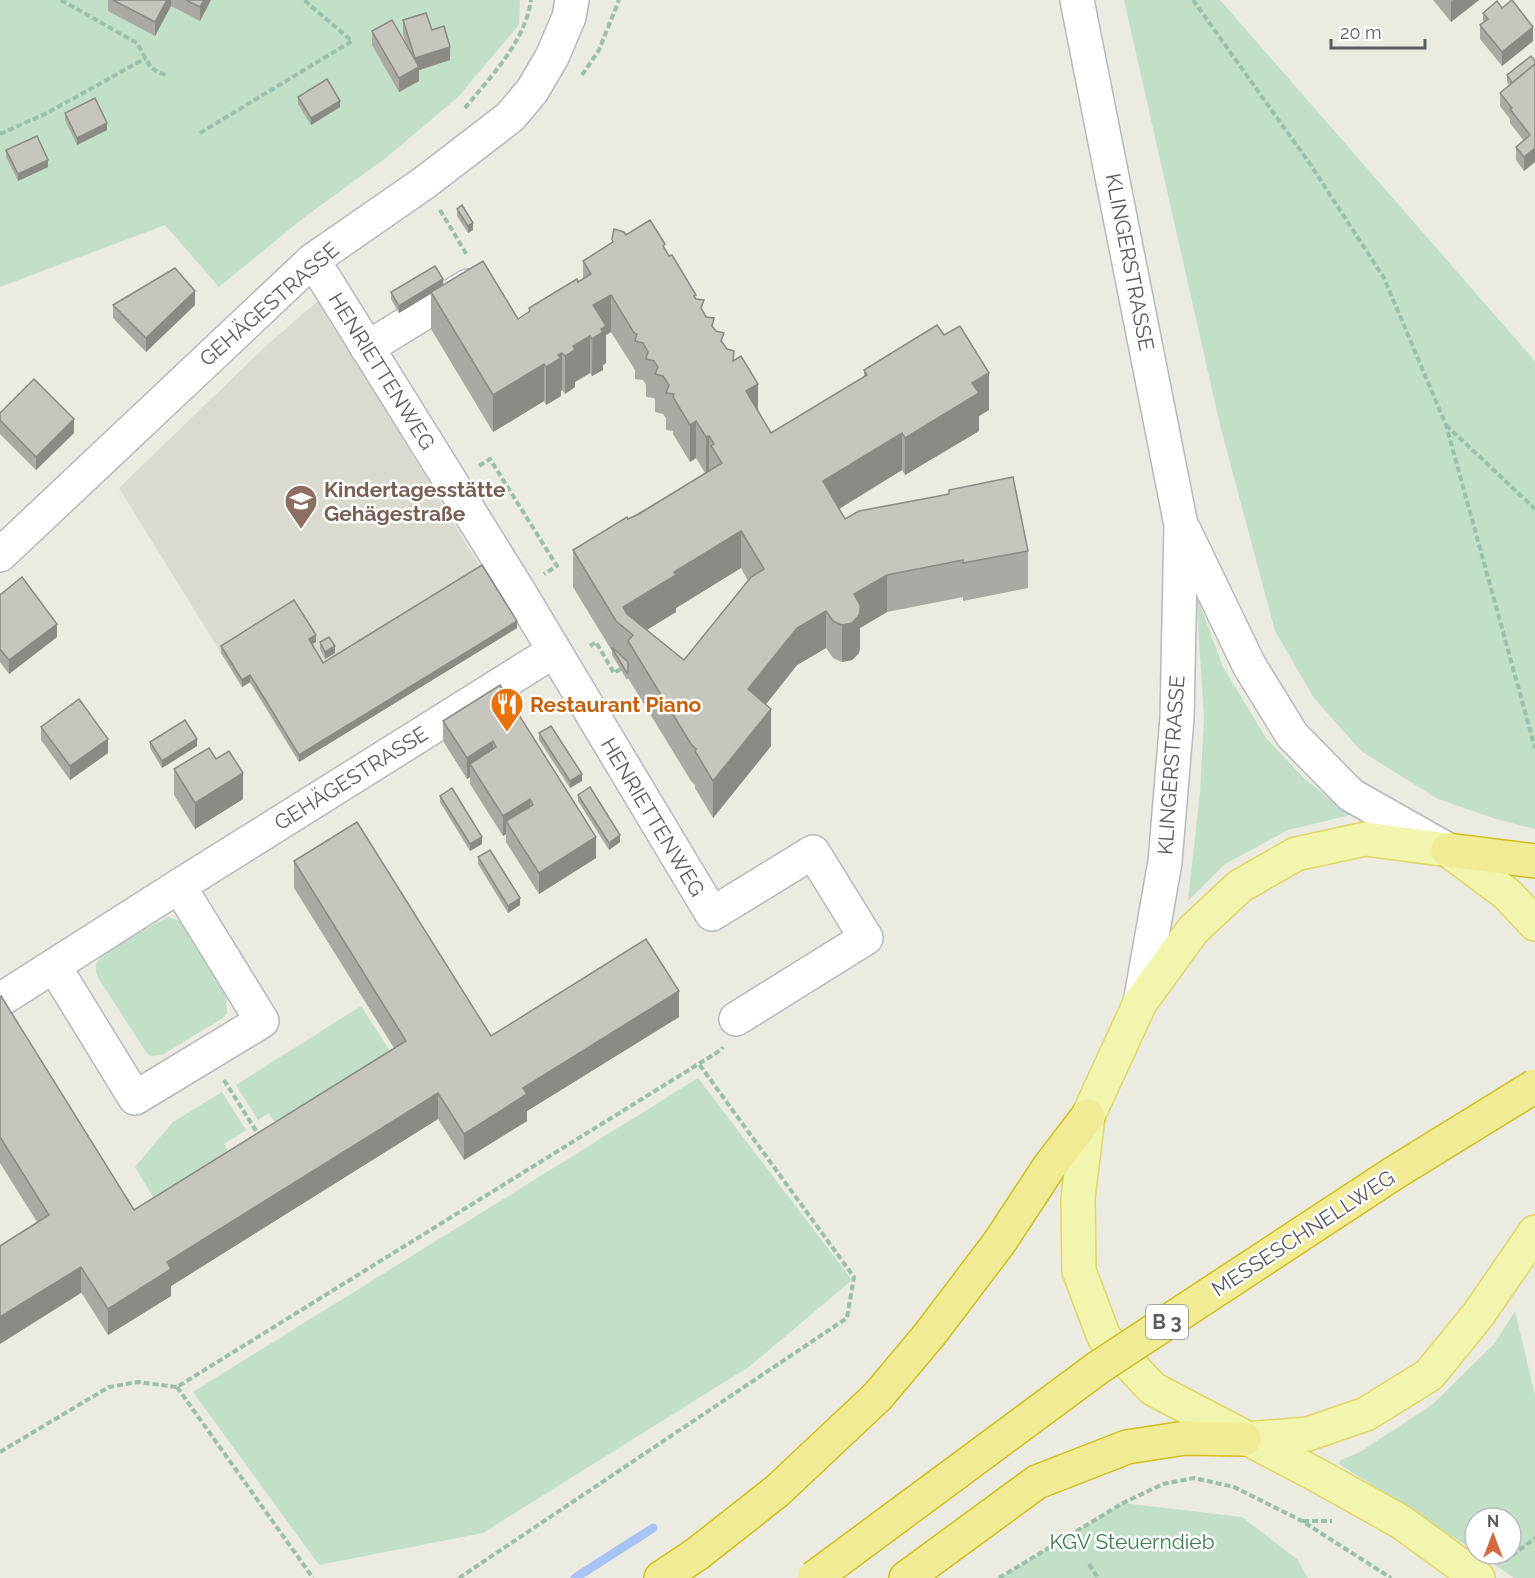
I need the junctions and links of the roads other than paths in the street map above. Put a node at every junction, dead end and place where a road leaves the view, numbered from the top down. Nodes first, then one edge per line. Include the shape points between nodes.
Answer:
1 (572, 0) edge
2 (1077, 0) edge
3 (313, 260) junction
4 (481, 278) edge
5 (368, 348) junction
6 (1182, 525) junction
7 (0, 555) edge
8 (554, 651) junction
9 (1448, 850) junction
10 (1535, 861) edge
11 (178, 886) junction
12 (1535, 924) edge
13 (54, 966) junction
14 (0, 1000) edge
15 (1140, 1003) junction
16 (736, 1019) road end
17 (1535, 1086) edge
18 (1089, 1116) junction
19 (1535, 1232) edge
20 (1244, 1439) junction
21 (1490, 1571) edge
22 (661, 1578) edge
23 (814, 1578) edge
24 (906, 1578) edge

1 - 3 street, GEHÄGESTRASSE via 552,57 532,91 510,117
2 - 6 street, KLINGERSTRASSE
3 - 5 street, HENRIETTENWEG
3 - 7 street, GEHÄGESTRASSE
4 - 5 street
5 - 8 street, HENRIETTENWEG
6 - 9 street, KLINGERSTRASSE via 1249,665 1292,735 1351,795
6 - 15 street, KLINGERSTRASSE via 1177,718 1165,862
8 - 11 street, GEHÄGESTRASSE
8 - 16 street, HENRIETTENWEG via 712,914 813,852 866,938
9 - 10 highway
9 - 12 main road via 1506,894
9 - 15 main road via 1365,839 1296,854 1240,886 1194,930
11 - 13 street, GEHÄGESTRASSE
11 - 13 street via 261,1021 135,1098
13 - 14 street, GEHÄGESTRASSE
15 - 18 main road
17 - 23 highway, MESSESCHNELLWEG / B 3, bridge via 1394,1173 1099,1367
18 - 20 main road via 1078,1198 1079,1271 1104,1337 1153,1389
18 - 22 highway via 1049,1167 999,1243 878,1396 777,1491
19 - 20 main road via 1478,1315 1429,1375 1366,1414 1308,1434
20 - 21 main road
20 - 24 highway via 1185,1438 1127,1447 1037,1482

